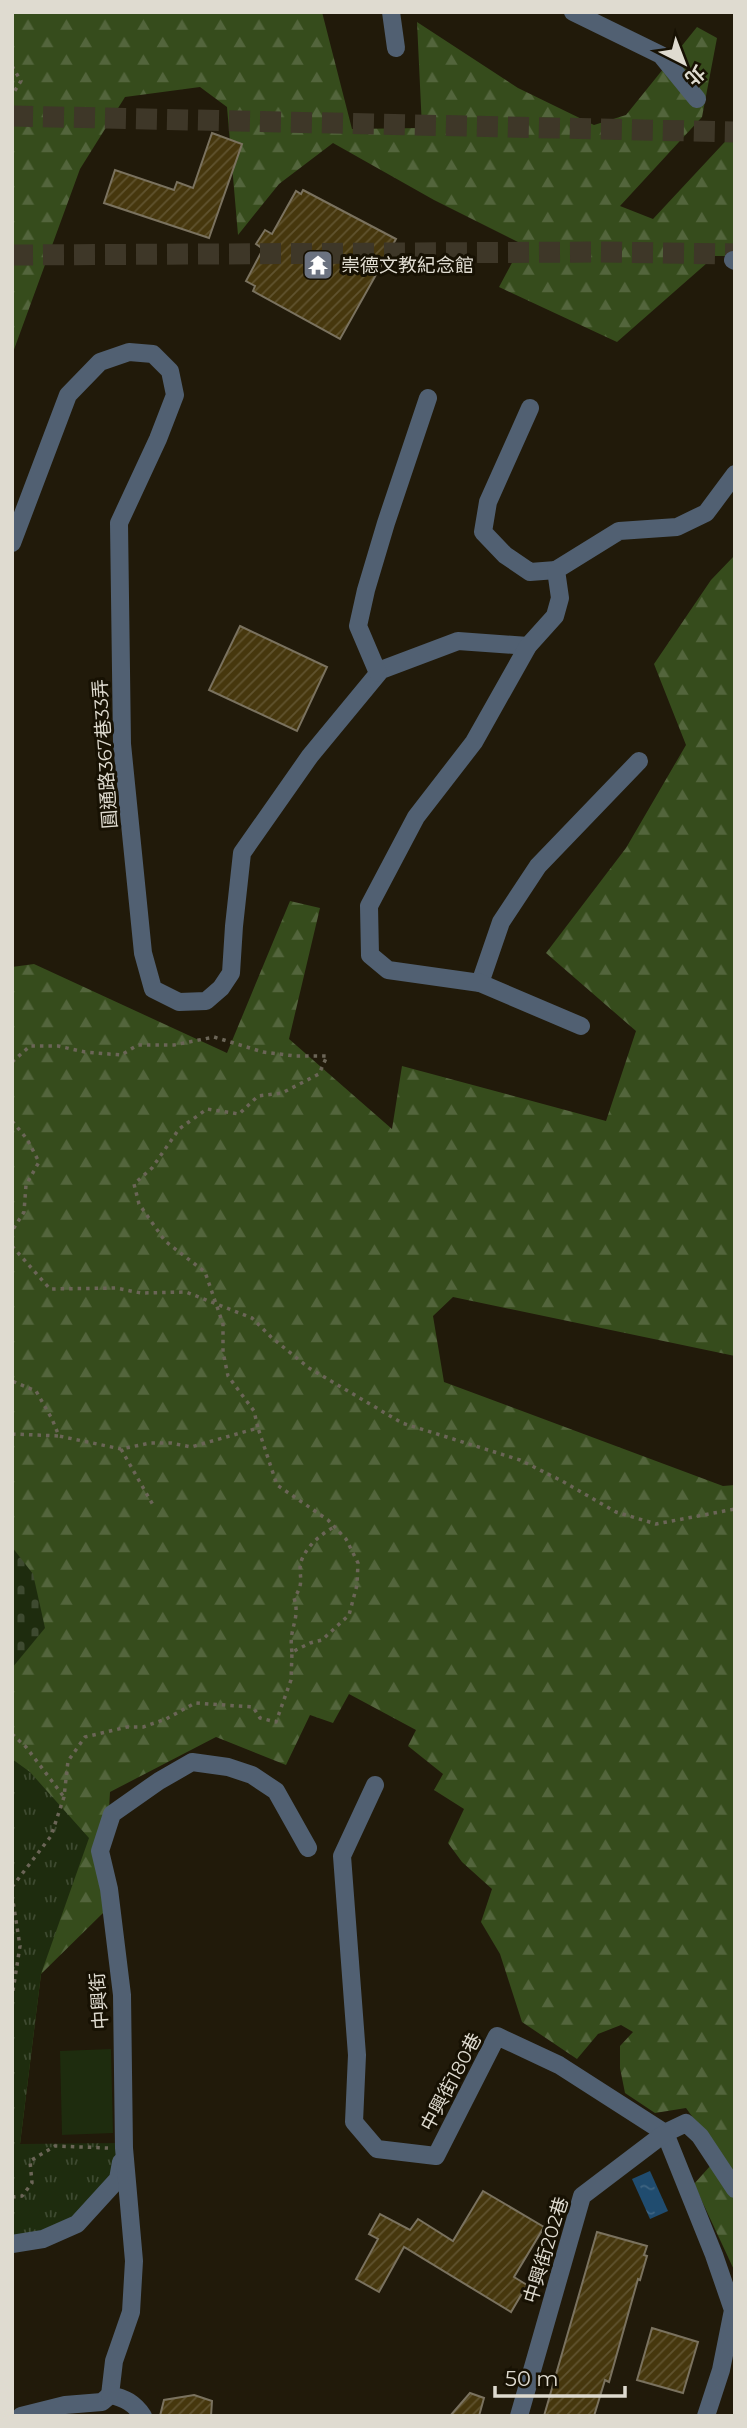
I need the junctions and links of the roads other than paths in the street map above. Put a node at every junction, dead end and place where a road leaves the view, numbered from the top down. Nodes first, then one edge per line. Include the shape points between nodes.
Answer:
1 (391, 12) edge
2 (573, 12) edge
3 (396, 48) dead end
4 (697, 99) dead end
5 (428, 398) dead end
6 (530, 408) dead end
7 (735, 474) edge
8 (12, 543) edge
9 (556, 570) junction
10 (528, 646) junction
11 (378, 673) junction
12 (639, 761) dead end
13 (480, 983) junction
14 (582, 1026) dead end
15 (375, 1785) dead end
16 (308, 1848) dead end
17 (665, 2133) junction
18 (124, 2148) junction
19 (735, 2189) edge
20 (12, 2244) edge
21 (110, 2395) junction
22 (27, 2415) edge
23 (143, 2416) edge
24 (519, 2416) edge
25 (706, 2416) edge

1 - 3 street
2 - 4 street via 661,55
5 - 11 street via 358,626
6 - 9 street via 488,502 483,532 530,572
7 - 9 street via 706,513 677,527 619,531
8 - 11 street, 圓通路367巷33弄 via 68,396 100,362 129,352 153,354 170,370 176,395 119,523 122,744 143,953 153,989 178,1002 206,1001 231,973 243,853 310,756
9 - 10 street via 560,598 555,616
10 - 11 street, 圓通路367巷33弄 via 458,641
10 - 13 street via 474,742 416,817 369,906 370,955 388,971
12 - 13 street via 538,866 501,922
13 - 14 street
15 - 17 street, 中興街180巷 via 342,1856 357,2055 354,2122 377,2149 436,2156 497,2036 559,2065
16 - 18 street, 中興街 via 276,1791 252,1775 228,1767 192,1762 113,1814 100,1850 122,1995
17 - 19 street via 686,2123
17 - 24 street, 中興街202巷 via 582,2196
17 - 25 street via 733,2310
18 - 20 street via 118,2179 77,2224 43,2239
18 - 21 street, 中興街 via 131,2215 131,2312 114,2361
21 - 22 street via 102,2402
21 - 23 street via 124,2398

